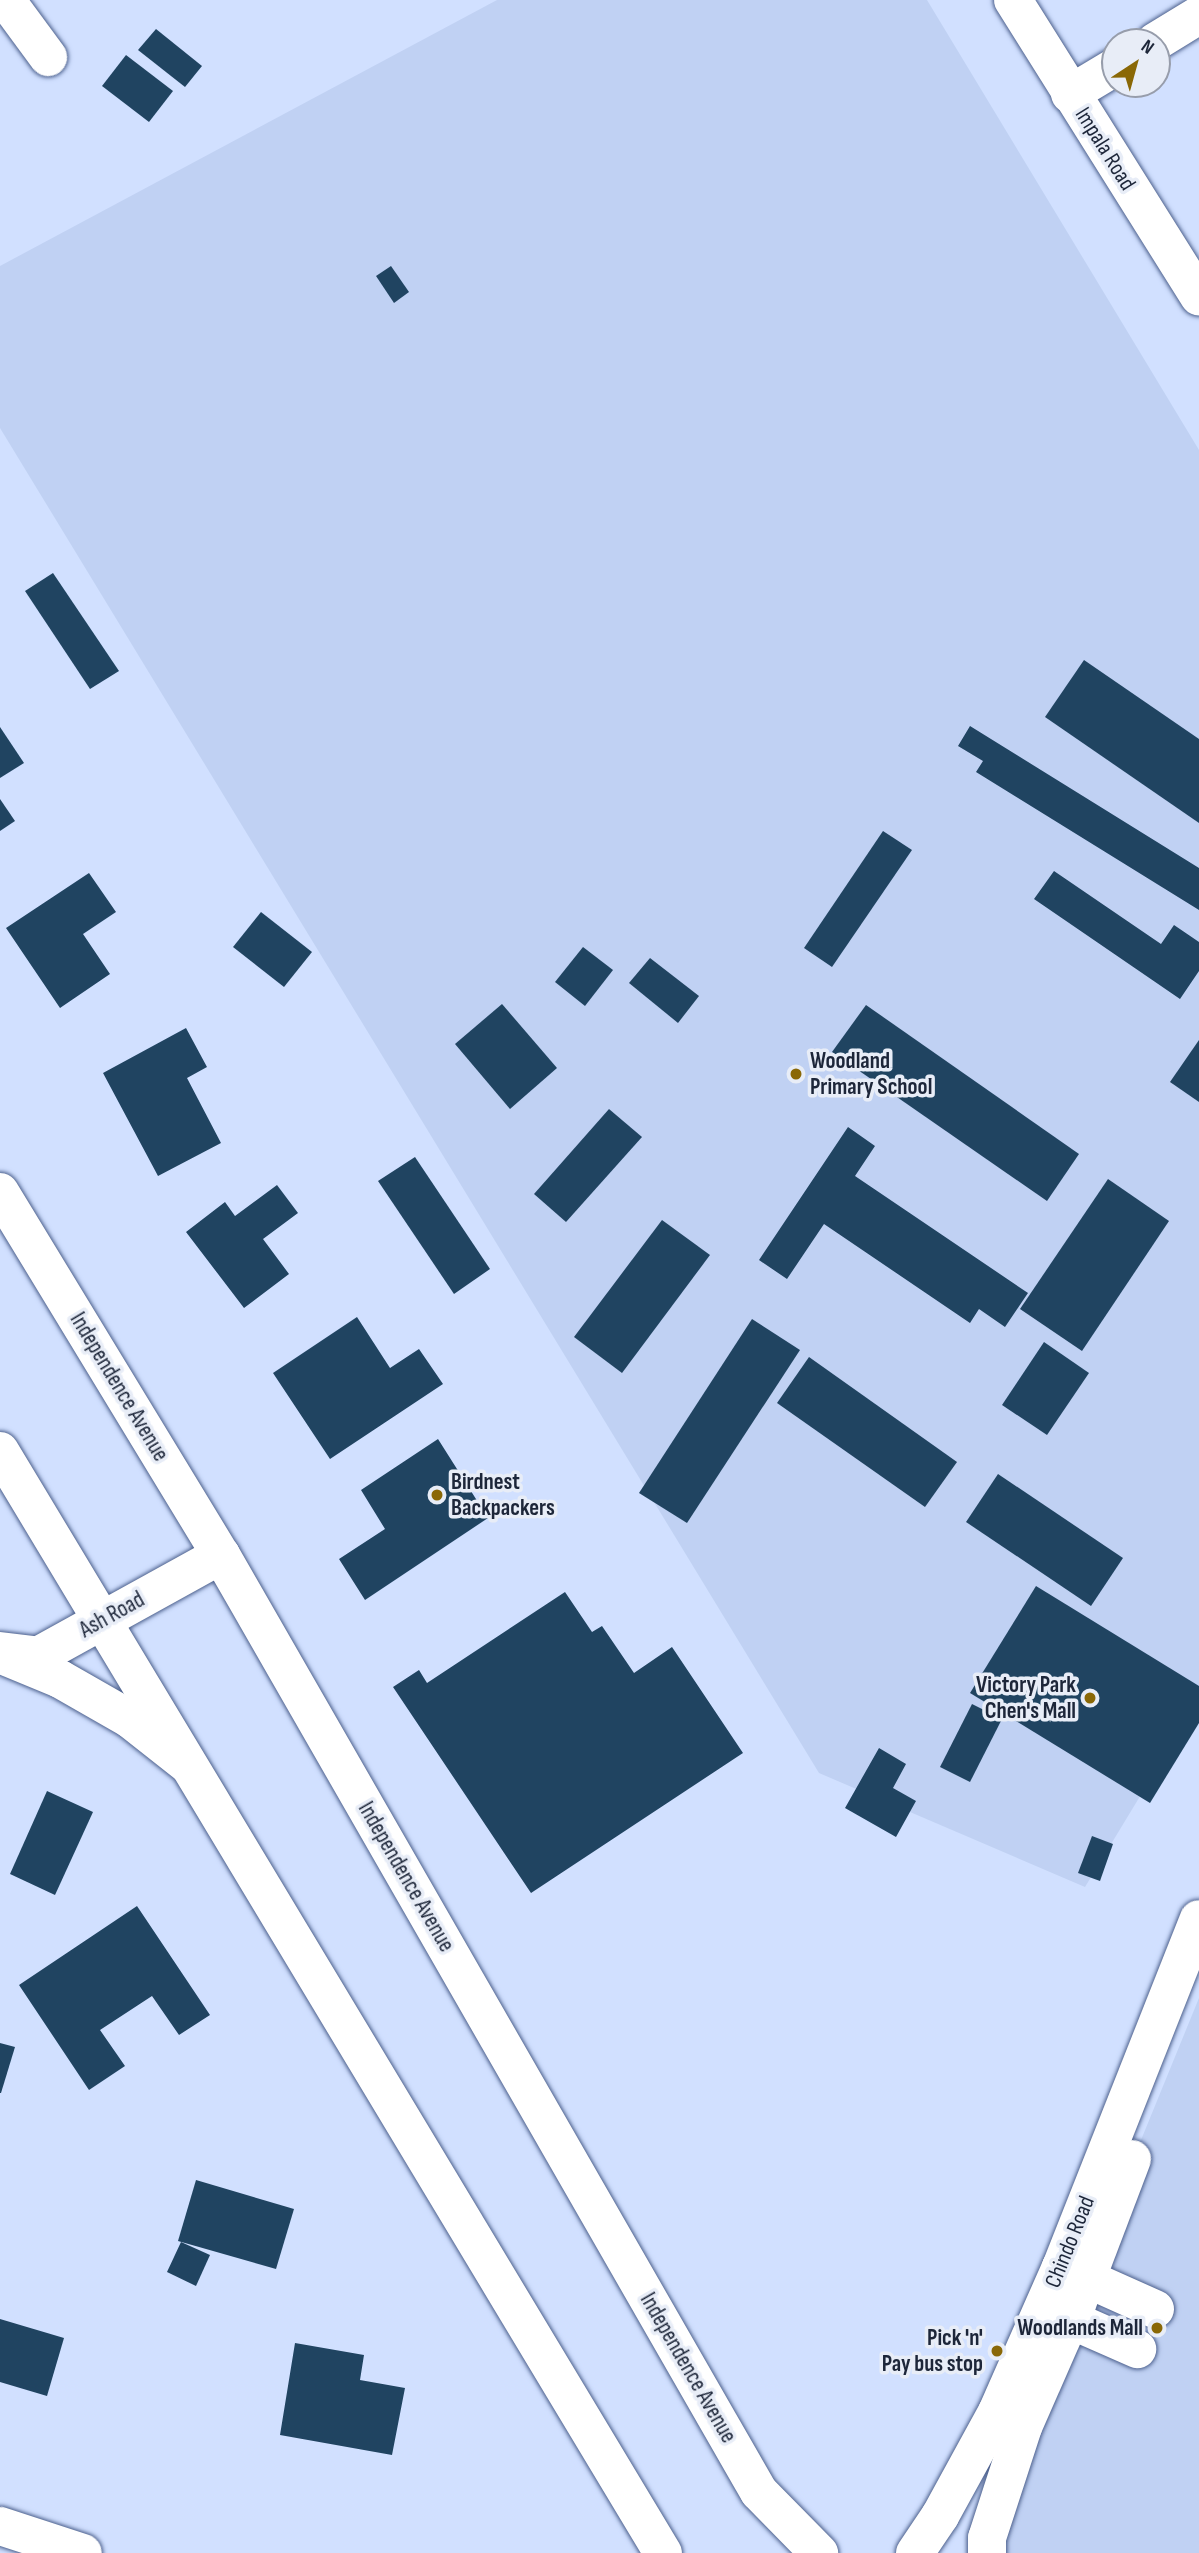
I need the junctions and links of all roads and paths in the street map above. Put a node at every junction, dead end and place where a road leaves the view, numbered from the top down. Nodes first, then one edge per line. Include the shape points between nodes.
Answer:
1 (6, 0) edge
2 (1013, 0) edge
3 (1199, 15) edge
4 (1171, 33) edge
5 (48, 57) dead end
6 (1101, 75) edge
7 (1070, 94) junction
8 (1199, 297) edge
9 (0, 1192) edge
10 (0, 1451) edge
11 (221, 1555) junction
12 (103, 1620) junction
13 (0, 1653) edge
14 (192, 1768) junction
15 (1195, 1952) edge
16 (1074, 2273) junction
17 (1155, 2309) dead end
18 (1057, 2314) junction
19 (1137, 2349) dead end
20 (0, 2526) edge
21 (83, 2553) edge
22 (663, 2553) edge
23 (820, 2553) edge
24 (915, 2553) edge
25 (987, 2553) edge

1 - 5 main road
2 - 7 main road, Impala Road
3 - 4 main road
6 - 7 main road
7 - 8 main road, Impala Road
9 - 11 main road, Independence Avenue
10 - 12 main road
11 - 12 main road, Ash Road
11 - 23 main road, Independence Avenue via 760,2492
12 - 13 main road, Ash Road via 38,1656
12 - 14 main road
13 - 14 main road, Ash Road via 61,1679 130,1719
14 - 22 main road
15 - 16 main road, Chindo Road
16 - 17 main road
16 - 18 main road, Chindo Road
18 - 19 main road
18 - 24 main road, Chindo Road
18 - 25 main road, Chindo Road via 987,2538
20 - 21 main road

